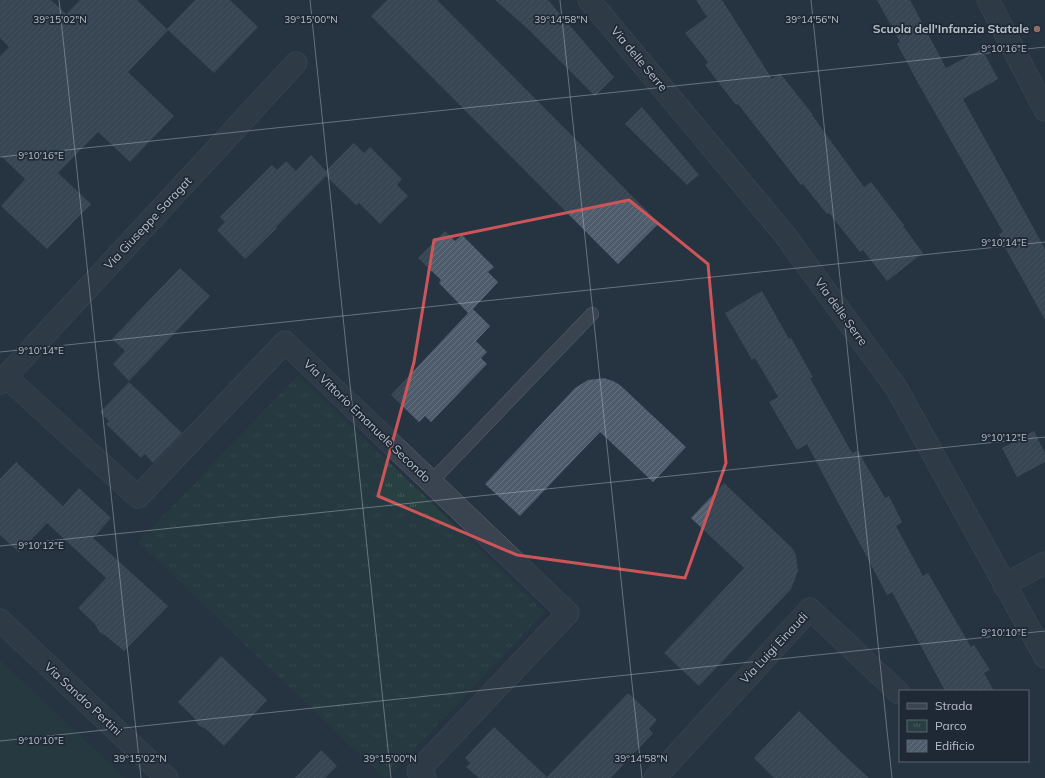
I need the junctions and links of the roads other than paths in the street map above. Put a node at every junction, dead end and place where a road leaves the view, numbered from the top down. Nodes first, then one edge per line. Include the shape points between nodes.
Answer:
1 (589, 0) edge
2 (988, 0) edge
3 (296, 63) dead end
4 (1045, 110) edge
5 (592, 314) dead end
6 (3, 380) edge
7 (431, 482) junction
8 (1045, 563) edge
9 (1004, 585) junction
10 (0, 620) edge
11 (1045, 657) edge
12 (899, 693) dead end
13 (167, 778) edge
14 (425, 778) edge
15 (655, 778) edge

1 - 9 street, Via delle Serre via 785,235 897,389
2 - 4 street
3 - 6 street, Via Giuseppe Saragat
5 - 7 lane
6 - 7 street, Via Vittorio Emanuele Secondo via 138,497 285,342
7 - 14 street, Via Vittorio Emanuele Secondo via 568,613 418,771
8 - 9 street
9 - 11 street, Via delle Serre
10 - 13 street, Via Sandro Pertini
12 - 15 street, Via Luigi Einaudi via 810,609

